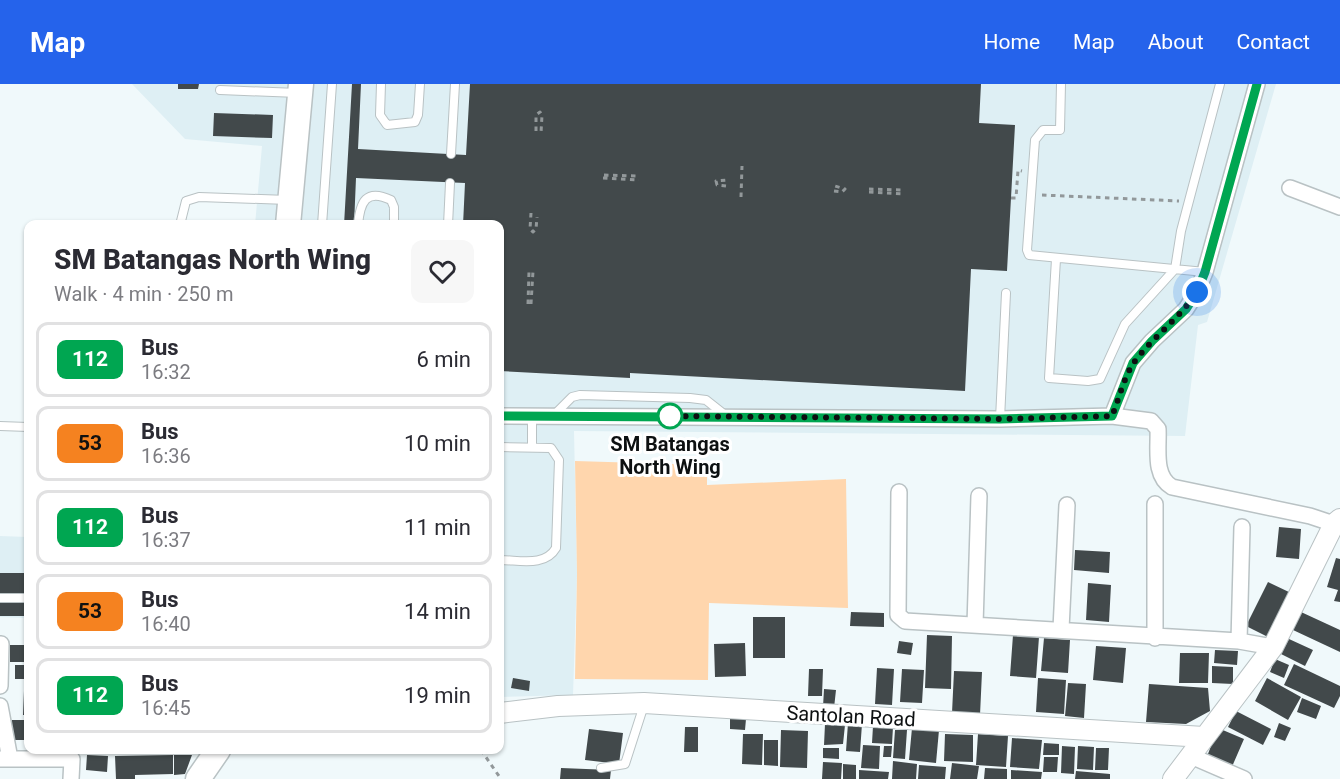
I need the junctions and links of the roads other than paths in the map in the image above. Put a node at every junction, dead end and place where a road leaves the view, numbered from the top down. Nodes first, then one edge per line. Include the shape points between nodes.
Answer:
1 (332, 84) edge
2 (381, 84) edge
3 (420, 84) edge
4 (455, 84) edge
5 (1062, 84) edge
6 (1221, 84) edge
7 (1257, 84) edge
8 (300, 89) edge
9 (220, 90) dead end
10 (452, 154) dead end
11 (450, 183) dead end
12 (1290, 188) dead end
13 (290, 200) junction
14 (1340, 207) edge
15 (181, 220) edge
16 (288, 220) edge
17 (322, 220) edge
18 (358, 220) edge
19 (394, 220) edge
20 (448, 220) edge
21 (1056, 259) junction
22 (1175, 269) junction
23 (1205, 272) junction
24 (1006, 293) dead end
25 (504, 416) edge
26 (532, 416) junction
27 (1112, 416) junction
28 (1000, 419) junction
29 (0, 426) edge
30 (24, 427) edge
31 (504, 447) edge
32 (532, 447) junction
33 (899, 492) dead end
34 (979, 496) dead end
35 (1155, 504) dead end
36 (1067, 505) dead end
37 (1337, 521) edge
38 (1242, 527) dead end
39 (504, 560) edge
40 (0, 598) edge
41 (24, 598) edge
42 (975, 625) junction
43 (1060, 629) junction
44 (1155, 638) junction
45 (1239, 641) junction
46 (1, 644) edge
47 (1272, 647) junction
48 (0, 686) edge
49 (644, 703) junction
50 (0, 706) edge
51 (504, 713) edge
52 (1204, 737) junction
53 (72, 754) edge
54 (215, 754) edge
55 (1191, 756) junction
56 (5, 759) edge
57 (601, 768) dead end
58 (71, 779) edge
59 (198, 779) edge
60 (1173, 779) edge
61 (1244, 779) edge

1 - 17 lane
2 - 3 lane via 380,115 387,125 415,122
4 - 10 lane
5 - 21 lane via 1060,130 1044,130 1035,140 1027,250 1029,255
6 - 22 lane via 1188,201
7 - 23 street
8 - 9 lane
8 - 13 main road
11 - 20 lane
12 - 14 street
13 - 15 lane via 199,197 186,201
13 - 16 main road
18 - 19 lane via 363,201 374,196 391,200
21 - 22 lane
21 - 22 lane via 1048,374 1053,379 1100,379 1125,324
22 - 23 lane
23 - 27 street via 1186,309 1133,363
24 - 28 lane
25 - 26 street
26 - 28 street
26 - 32 lane
27 - 28 street
27 - 37 street via 1156,425 1160,474 1164,483 1172,487
29 - 30 lane
31 - 32 lane
32 - 39 lane via 551,448 559,460 556,548 550,558 542,561
33 - 42 street via 898,615 905,621
34 - 42 street
35 - 44 street
36 - 43 street
37 - 47 street
38 - 45 street
40 - 41 lane
42 - 43 street
43 - 44 street
44 - 45 street
45 - 47 street
46 - 48 street
47 - 52 street
49 - 51 street, Santolan Road
49 - 52 street, Santolan Road
49 - 57 lane via 625,764
50 - 56 street
52 - 55 street
53 - 56 street
53 - 58 street
54 - 59 main road
55 - 60 street
55 - 61 street

